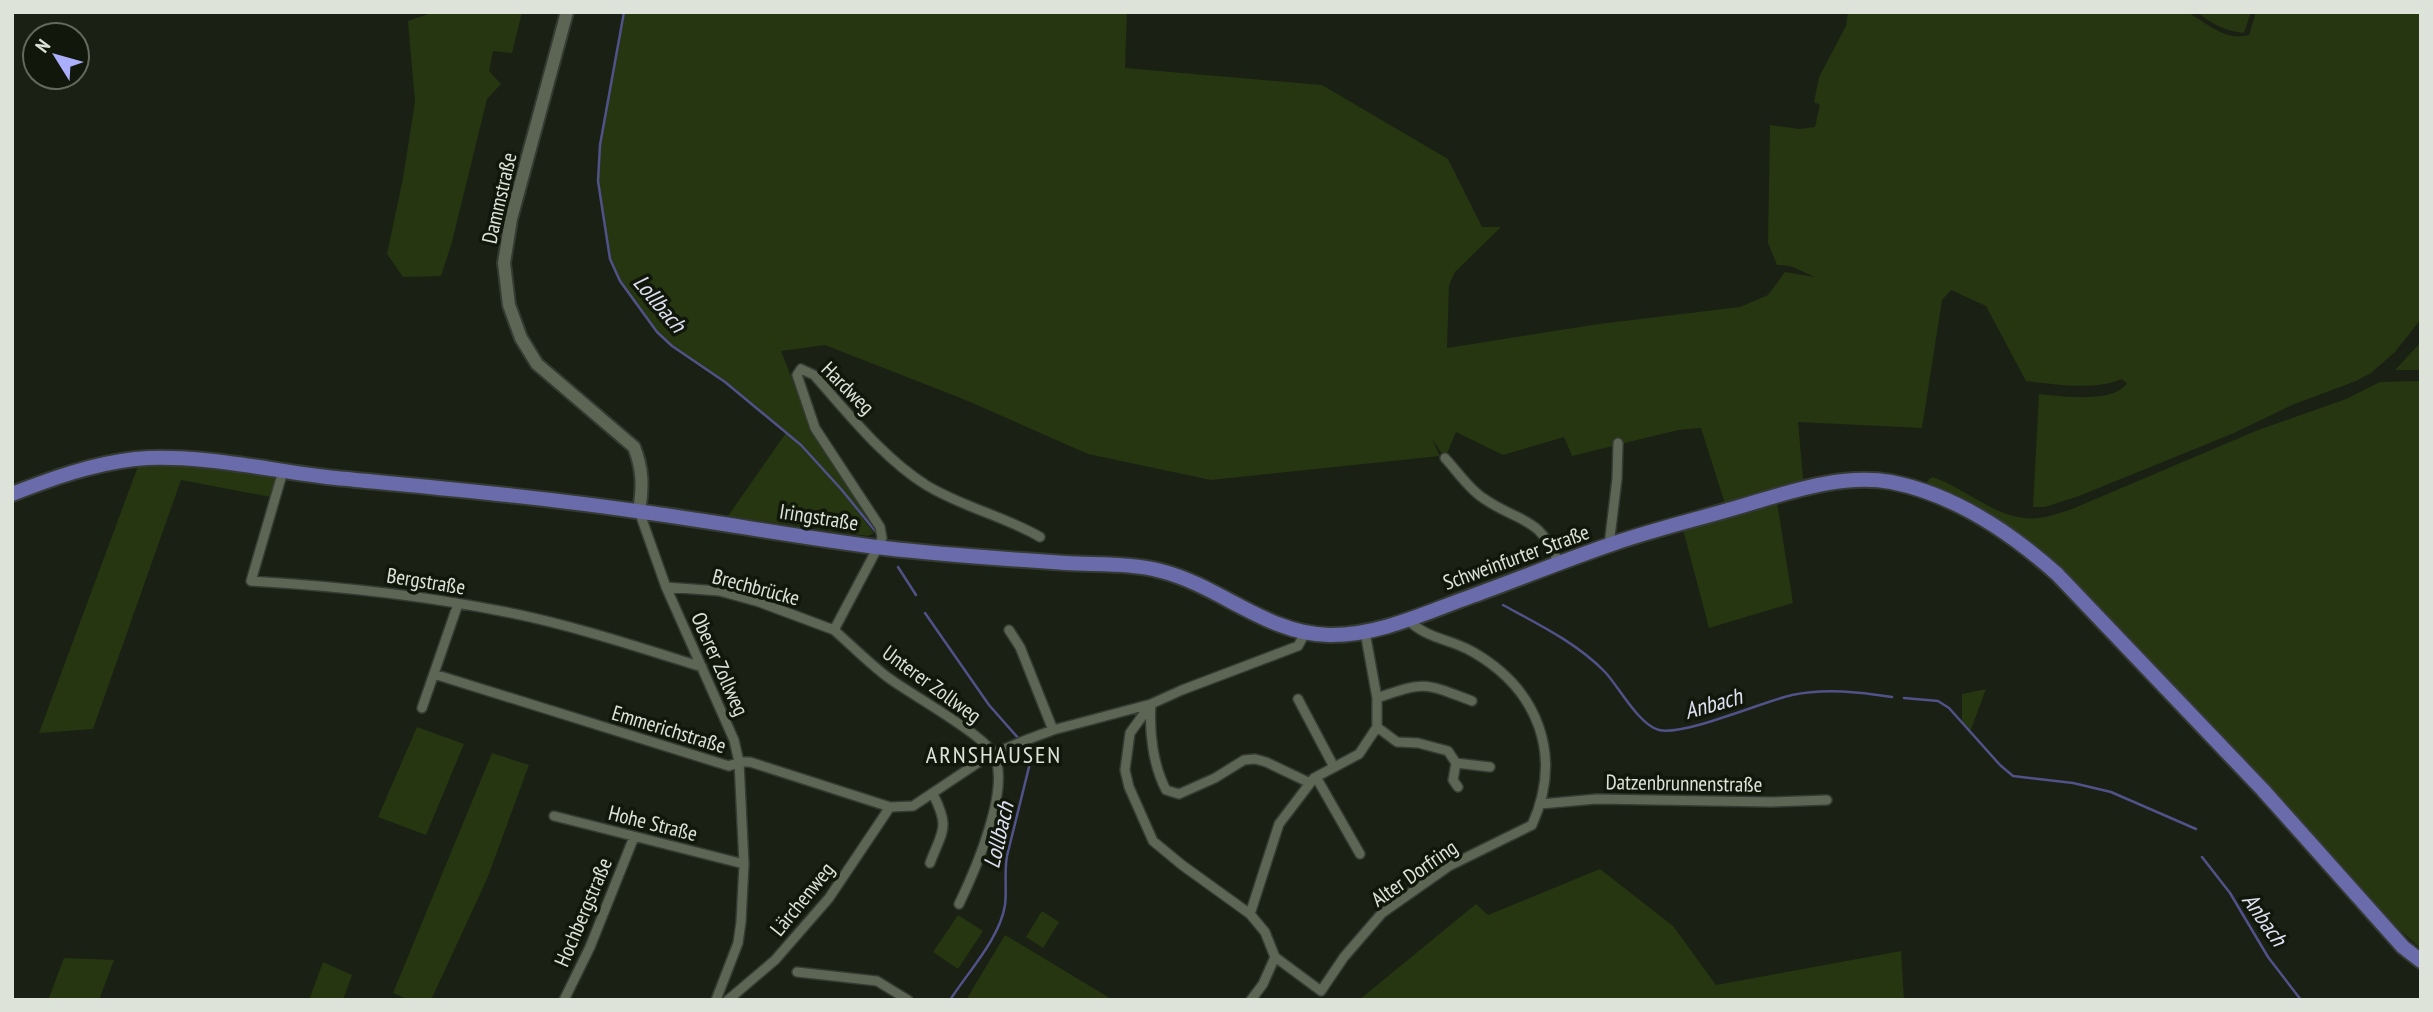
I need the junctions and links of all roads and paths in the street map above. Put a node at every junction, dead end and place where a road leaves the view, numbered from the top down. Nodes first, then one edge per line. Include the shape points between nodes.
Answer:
1 (567, 12) edge
2 (1618, 443) dead end
3 (1445, 458) dead end
4 (283, 471) junction
5 (12, 494) edge
6 (639, 511) junction
7 (1040, 537) dead end
8 (1609, 545) junction
9 (878, 547) junction
10 (1559, 564) junction
11 (666, 586) junction
12 (458, 604) junction
13 (1407, 619) junction
14 (834, 630) junction
15 (1009, 630) dead end
16 (1365, 632) junction
17 (1305, 634) junction
18 (702, 667) junction
19 (434, 674) junction
20 (1377, 698) junction
21 (1298, 699) dead end
22 (1472, 701) dead end
23 (1151, 704) junction
24 (422, 708) dead end
25 (1377, 727) junction
26 (1053, 730) junction
27 (994, 754) junction
28 (739, 762) junction
29 (1456, 762) junction
30 (1334, 767) junction
31 (1490, 767) dead end
32 (1313, 780) junction
33 (1458, 787) dead end
34 (933, 794) junction
35 (1827, 800) dead end
36 (1541, 804) junction
37 (890, 807) junction
38 (554, 816) dead end
39 (634, 837) junction
40 (1360, 854) dead end
41 (930, 863) dead end
42 (744, 864) junction
43 (959, 904) dead end
44 (1250, 914) junction
45 (1275, 957) junction
46 (2421, 961) edge
47 (797, 972) dead end
48 (1320, 995) edge
49 (899, 996) edge
50 (564, 1000) edge
51 (716, 1000) edge
52 (727, 1000) edge
53 (908, 1000) edge
54 (1251, 1000) edge

1 - 6 street, Dammstraße via 511,219 504,263 509,305 537,364 634,447 642,466
2 - 8 street
3 - 10 street via 1481,498 1532,523
4 - 5 main road, Iringstraße via 190,458 141,458 97,464
4 - 6 main road, Iringstraße
4 - 12 street, Bergstraße via 251,581 348,587
6 - 9 main road, Iringstraße
6 - 11 street, Oberer Zollweg
7 - 9 street, Hardweg via 927,485 889,456 814,375 801,369 797,375 815,428 880,527
8 - 10 main road, Schweinfurter Straße
8 - 46 main road, Schweinfurter Straße via 1804,488 1855,480 1920,489 1986,521 2020,542 2057,574 2263,790 2403,947
9 - 14 street
9 - 17 main road, Iringstraße via 1159,570
10 - 13 main road, Schweinfurter Straße
11 - 14 street, Brechbrücke via 746,598
11 - 18 street, Oberer Zollweg
12 - 18 street, Bergstraße via 602,636
12 - 19 street
13 - 16 main road, Schweinfurter Straße
13 - 36 street, Alter Dorfring via 1419,631 1472,651 1518,689 1541,730 1546,754
14 - 27 street, Unterer Zollweg via 886,676
15 - 26 street
16 - 17 main road, Iringstraße
16 - 20 street
17 - 23 street, Alter Dorfring via 1298,646
18 - 28 street, Oberer Zollweg
19 - 24 street
19 - 28 street, Emmerichstraße via 729,766
20 - 22 street via 1423,684
20 - 25 street
21 - 30 street
23 - 26 street, Emmerichstraße
23 - 32 street via 1150,731 1167,790 1179,794 1244,760 1255,759
23 - 44 street, Alter Dorfring via 1130,733 1125,769 1144,824 1157,846
25 - 29 street via 1397,742 1448,751
25 - 30 street via 1359,754
26 - 27 street, Emmerichstraße
27 - 34 street, Emmerichstraße
27 - 43 street via 999,776 988,833
28 - 37 street, Emmerichstraße
28 - 42 street, Oberer Zollweg
29 - 31 street
29 - 33 street via 1453,780
30 - 32 street
32 - 40 street
32 - 44 street via 1279,824
34 - 37 street, Emmerichstraße via 913,806
34 - 41 street via 945,824
35 - 36 street, Datzenbrunnenstraße via 1596,799
36 - 48 street, Alter Dorfring via 1532,825 1449,866 1382,914 1344,957
37 - 52 street, Lärchenweg via 830,898 775,960
38 - 39 street, Hohe Straße
39 - 42 street, Hohe Straße
39 - 50 street, Hochbergstraße
42 - 51 street, Oberer Zollweg via 738,943
44 - 45 street, Alter Dorfring via 1265,932
45 - 48 street, Alter Dorfring
45 - 54 street
47 - 49 street via 877,981
49 - 53 street

